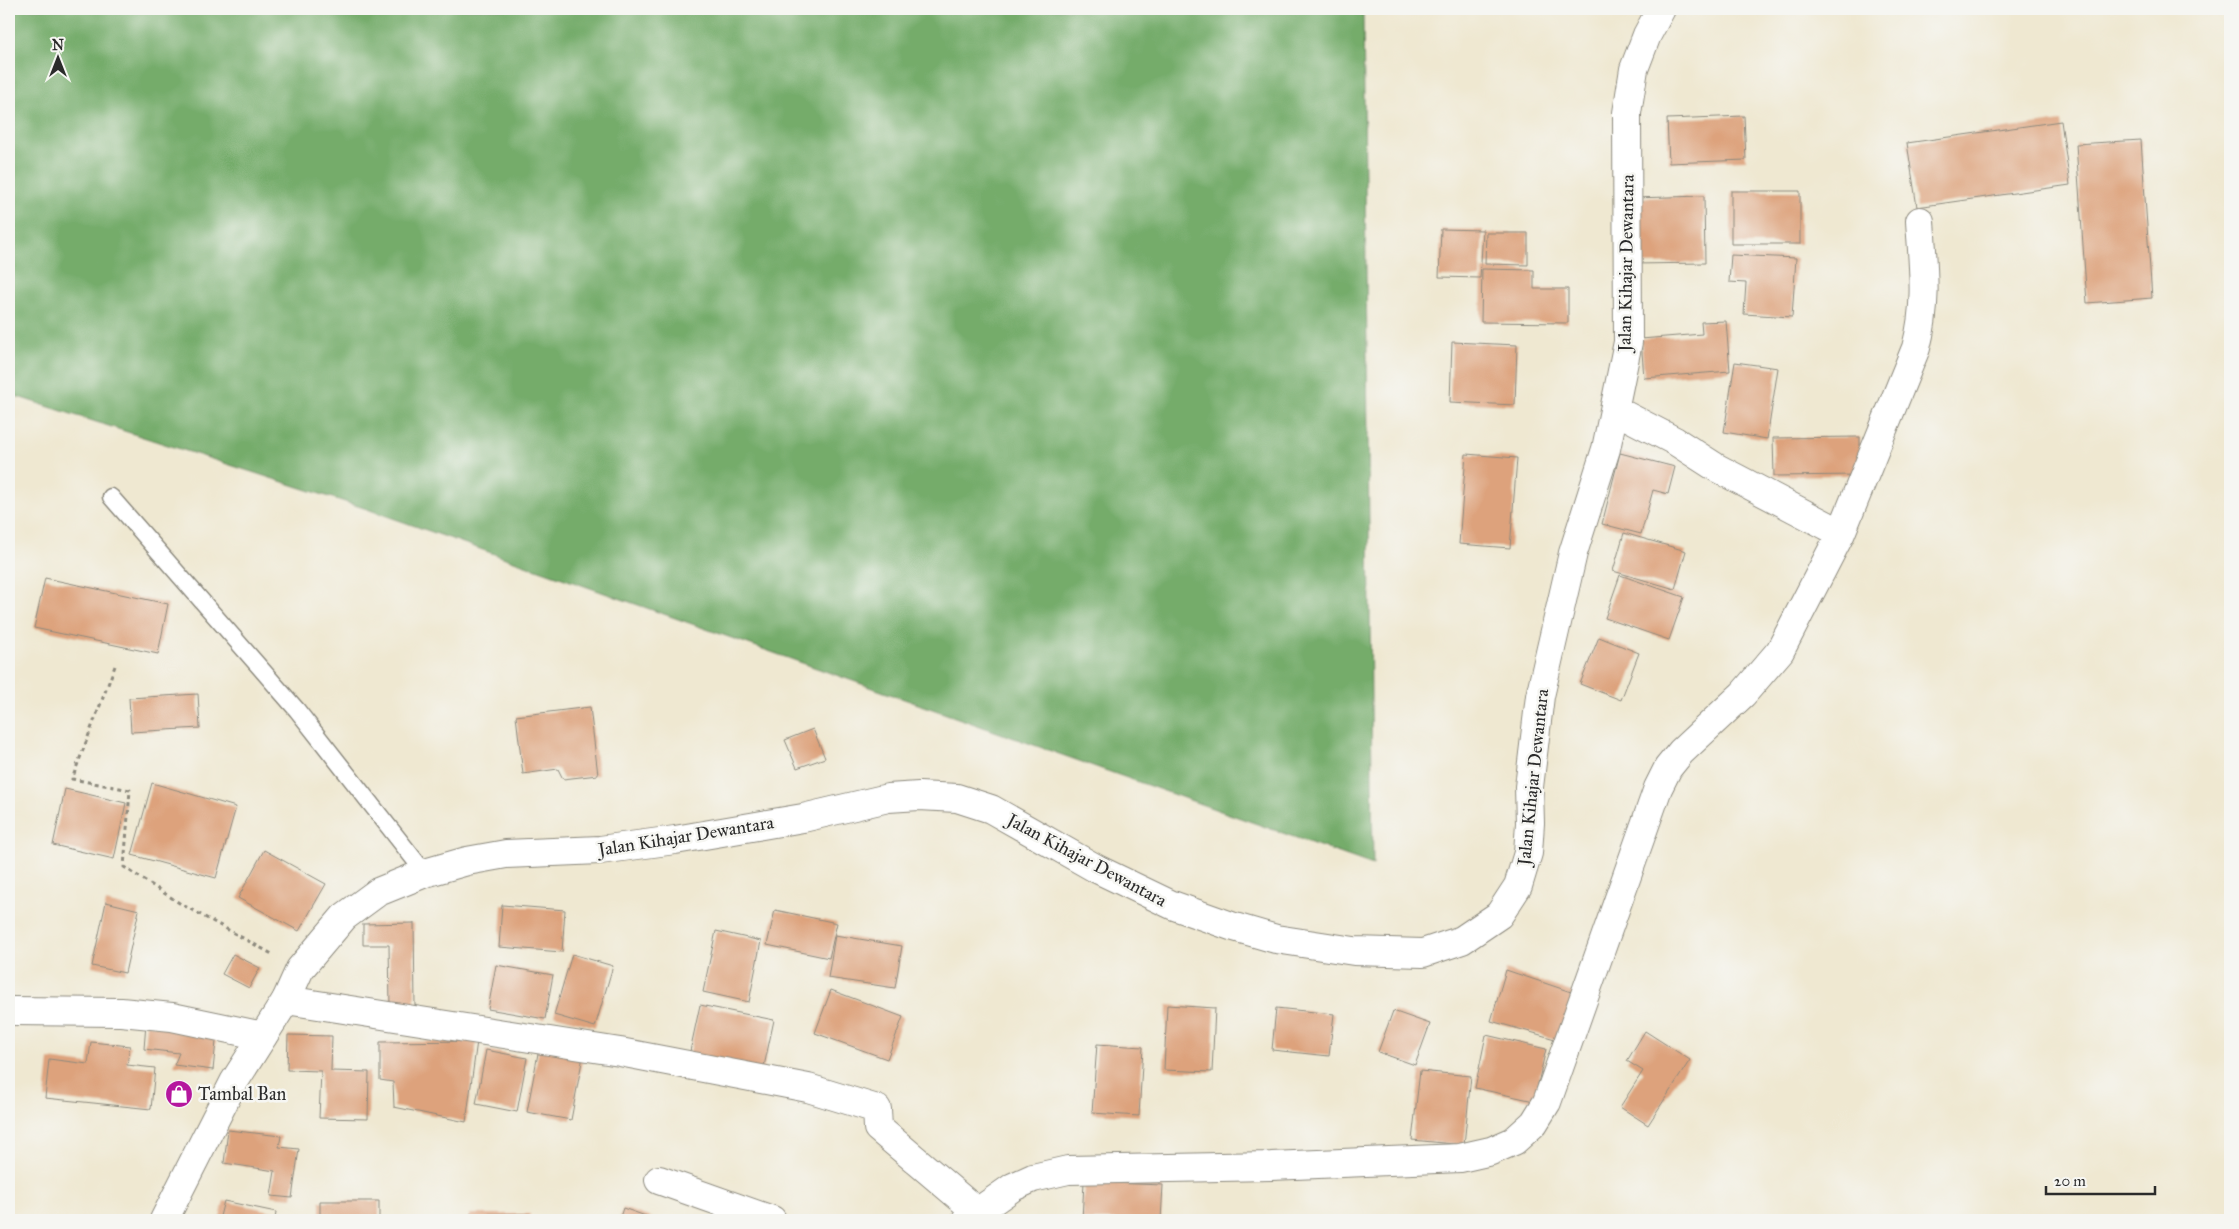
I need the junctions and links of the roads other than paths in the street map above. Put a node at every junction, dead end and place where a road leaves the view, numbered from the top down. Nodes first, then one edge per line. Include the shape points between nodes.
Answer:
1 (1661, 9) edge
2 (1920, 221) dead end
3 (1615, 410) junction
4 (111, 497) dead end
5 (1841, 533) junction
6 (425, 873) junction
7 (286, 1000) junction
8 (9, 1011) edge
9 (263, 1036) junction
10 (659, 1180) dead end
11 (971, 1216) edge
12 (164, 1220) edge
13 (772, 1220) edge

1 - 3 street, Jalan Kihajar Dewantara via 1646,35 1634,69 1627,113 1628,342
2 - 5 street via 1925,300 1922,328
3 - 5 street
3 - 6 street, Jalan Kihajar Dewantara via 1573,553 1549,654 1533,742 1528,853 1518,886 1499,915 1462,940 1423,953 1387,952 1314,946 1258,934 1172,906 1096,869 992,809 957,798 888,798 803,818 675,840 600,850 506,854
4 - 6 lane via 297,710
5 - 11 street via 1780,651 1743,694 1668,768 1547,1102 1534,1123 1514,1141 1491,1151 1460,1158 1068,1170 1033,1178 1013,1187
6 - 7 street, Jalan Kihajar Dewantara via 378,892 344,918 300,969
7 - 9 street, Jalan Kihajar Dewantara
7 - 11 street via 620,1052 829,1093 877,1109 878,1128
8 - 9 street via 121,1012 172,1017
9 - 12 street, Jalan Kihajar Dewantara via 234,1082
10 - 13 street

